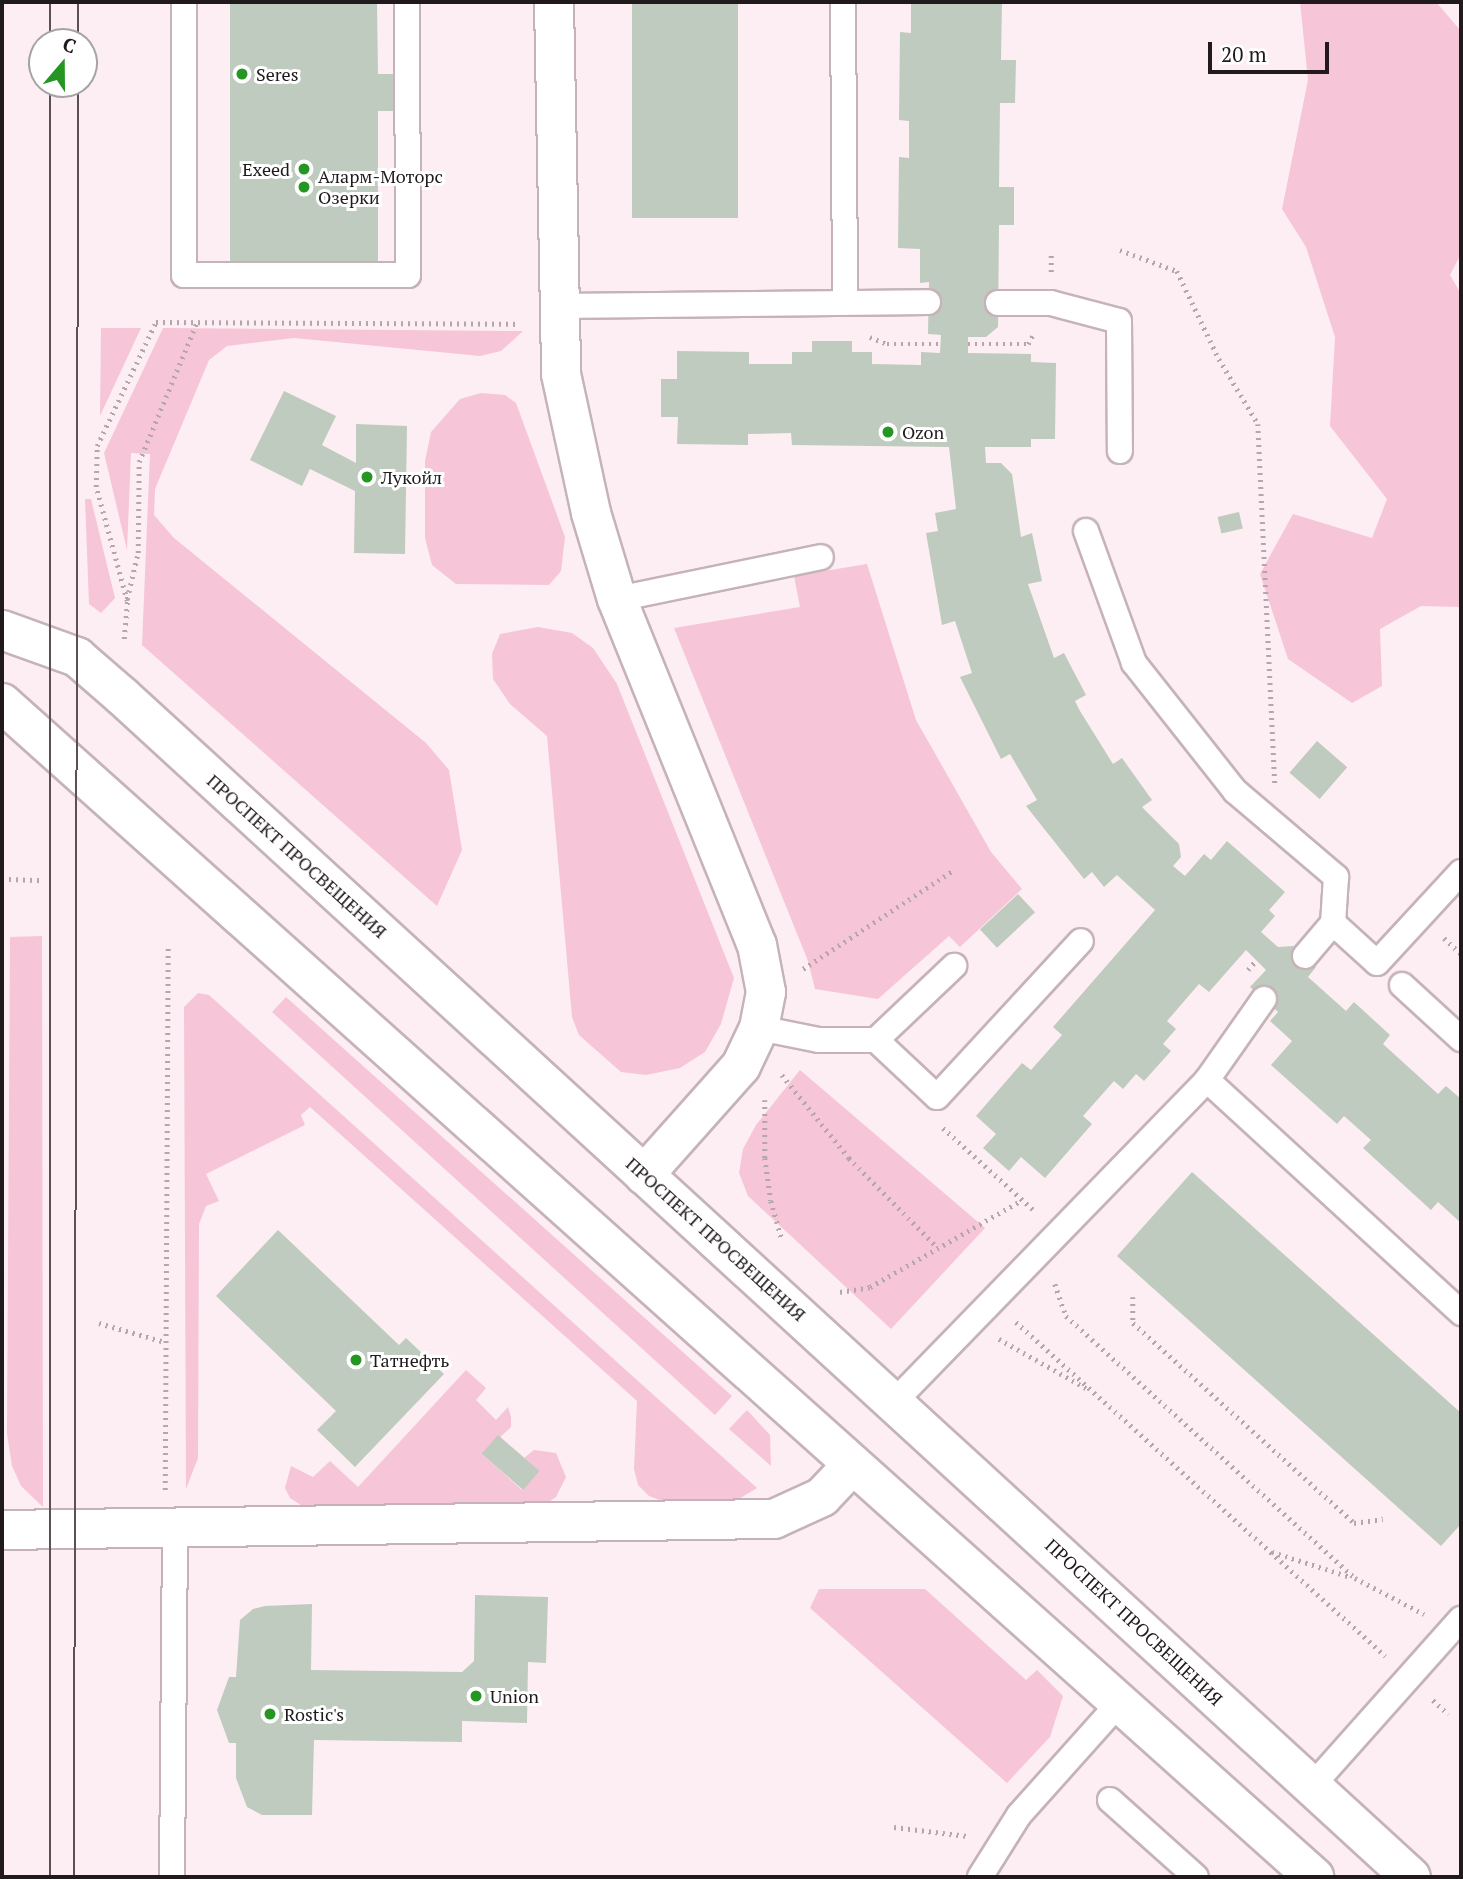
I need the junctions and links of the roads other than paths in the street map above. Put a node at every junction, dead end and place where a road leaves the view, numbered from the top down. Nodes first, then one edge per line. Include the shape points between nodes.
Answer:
1 (184, 2) edge
2 (407, 2) edge
3 (554, 2) edge
4 (843, 2) edge
5 (845, 301) junction
6 (929, 302) dead end
7 (998, 303) dead end
8 (558, 315) junction
9 (1120, 451) dead end
10 (1086, 531) dead end
11 (821, 557) dead end
12 (617, 598) junction
13 (2, 630) edge
14 (2, 704) edge
15 (1461, 872) edge
16 (1333, 923) junction
17 (1081, 941) dead end
18 (1305, 956) dead end
19 (954, 967) dead end
20 (1402, 985) dead end
21 (1264, 999) dead end
22 (759, 1028) junction
23 (1461, 1039) edge
24 (876, 1040) junction
25 (1208, 1080) junction
26 (644, 1175) junction
27 (1461, 1313) edge
28 (894, 1402) junction
29 (852, 1465) junction
30 (170, 1528) junction
31 (2, 1530) edge
32 (1457, 1624) edge
33 (1121, 1701) junction
34 (1312, 1786) junction
35 (1110, 1800) dead end
36 (172, 1877) edge
37 (981, 1877) edge
38 (1196, 1877) edge
39 (1314, 1877) edge
40 (1411, 1877) edge

1 - 2 lane via 184,275 408,275
3 - 8 main road
4 - 5 lane
5 - 6 lane
5 - 8 lane
7 - 9 lane via 1051,303 1119,321
8 - 12 main road via 561,374 591,513
10 - 16 lane via 1134,663 1235,791 1336,877
11 - 12 lane
12 - 22 main road via 757,945 766,992
13 - 26 main road, ПРОСПЕКТ ПРОСВЕЩЕНИЯ via 77,657
14 - 29 main road via 74,763
15 - 16 lane via 1377,963
16 - 18 lane
17 - 24 lane via 937,1097
19 - 24 lane
20 - 23 lane
21 - 25 lane
22 - 24 lane via 819,1040
22 - 26 main road via 741,1066
25 - 27 lane
25 - 28 lane
26 - 28 main road, ПРОСПЕКТ ПРОСВЕЩЕНИЯ
28 - 34 main road, ПРОСПЕКТ ПРОСВЕЩЕНИЯ
29 - 30 main road via 822,1497 774,1519
29 - 33 main road
30 - 31 main road
30 - 36 lane
32 - 34 lane via 1409,1677 1359,1718
33 - 37 lane via 998,1842
33 - 39 main road
34 - 40 main road, ПРОСПЕКТ ПРОСВЕЩЕНИЯ
35 - 38 lane

